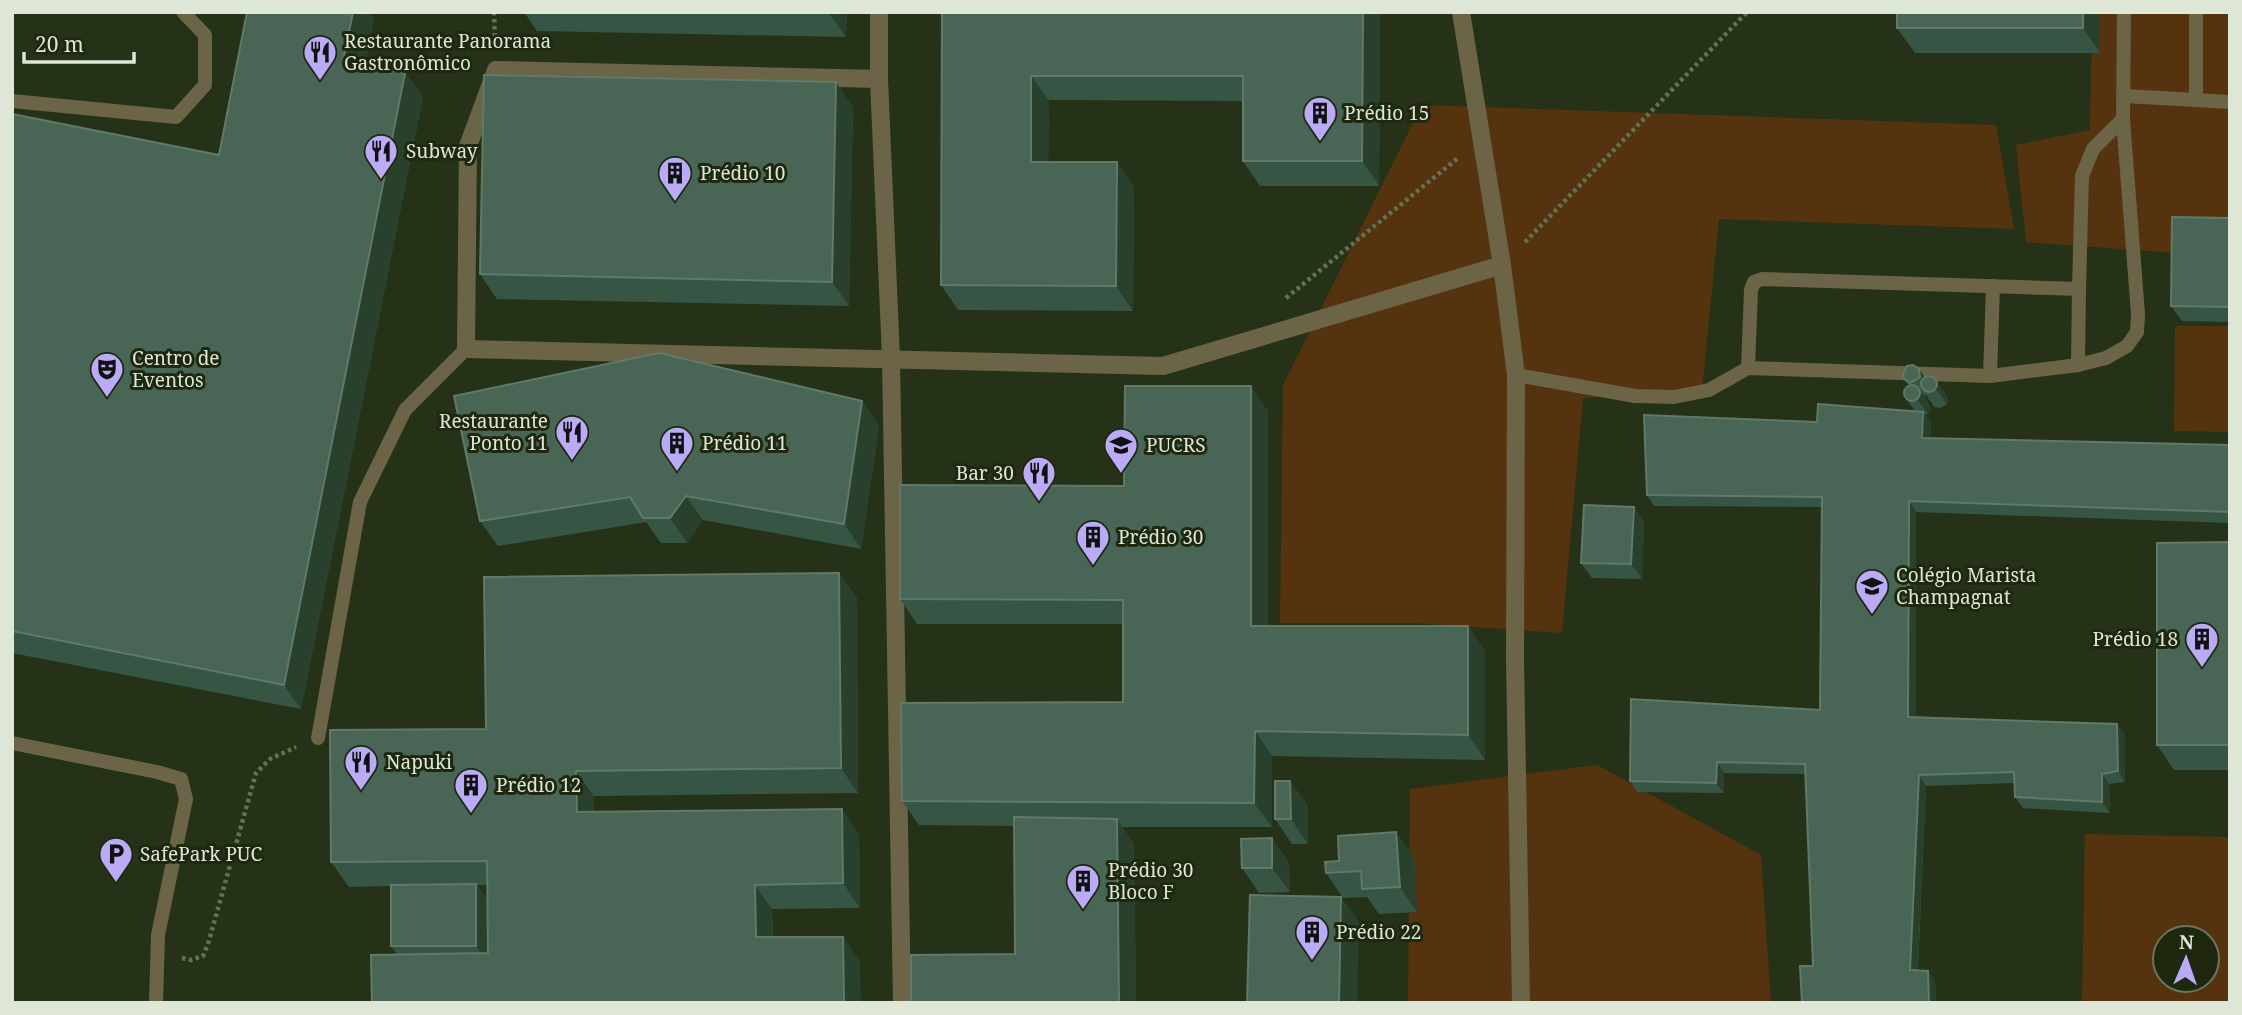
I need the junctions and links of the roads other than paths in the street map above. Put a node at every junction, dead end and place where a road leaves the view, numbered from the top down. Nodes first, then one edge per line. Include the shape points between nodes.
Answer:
1 (183, 12) edge
2 (879, 12) edge
3 (1461, 12) edge
4 (2124, 12) edge
5 (2196, 12) edge
6 (879, 79) junction
7 (2125, 96) junction
8 (2196, 100) junction
9 (12, 101) edge
10 (2230, 102) edge
11 (2123, 119) junction
12 (1502, 265) junction
13 (1993, 286) junction
14 (2079, 289) junction
15 (466, 349) junction
16 (891, 358) junction
17 (2078, 365) junction
18 (1748, 368) junction
19 (1516, 375) junction
20 (1990, 376) junction
21 (318, 738) road end
22 (12, 743) edge
23 (156, 1003) edge
24 (902, 1003) edge
25 (1521, 1003) edge

1 - 9 lane via 205,35 205,85 176,117
2 - 6 street
3 - 12 street
4 - 7 lane
5 - 8 lane
6 - 15 street via 496,71 468,146
6 - 16 street
7 - 8 lane
7 - 11 lane
8 - 10 lane
11 - 14 lane via 2093,149 2082,176
11 - 17 lane via 2137,332 2127,346 2106,358
12 - 16 street via 1163,366
12 - 19 street
13 - 14 lane
13 - 18 lane via 1762,279 1754,282 1751,290
13 - 20 lane
14 - 17 lane
15 - 16 street
15 - 21 lane via 405,410 360,502
16 - 24 street
17 - 20 lane
18 - 19 lane via 1709,390 1674,397 1635,396
18 - 20 lane
19 - 25 street
22 - 23 lane via 181,779 186,799 158,935

